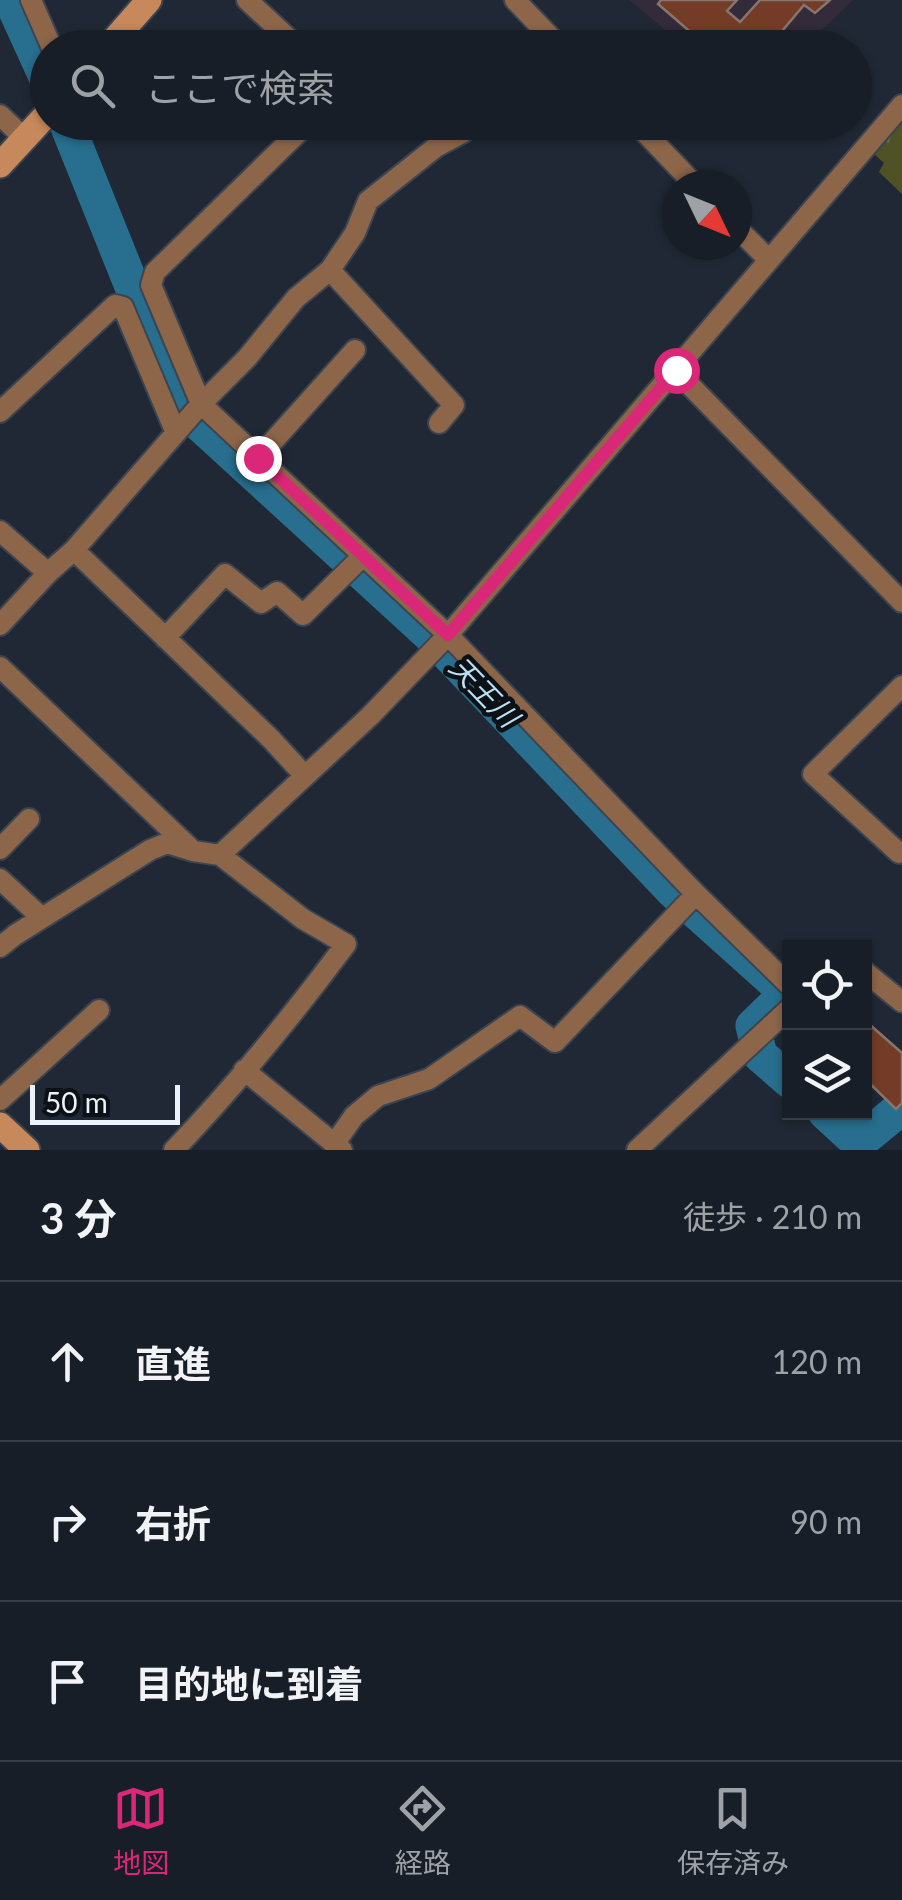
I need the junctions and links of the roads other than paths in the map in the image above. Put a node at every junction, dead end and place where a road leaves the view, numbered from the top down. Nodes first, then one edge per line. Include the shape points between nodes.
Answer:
1 (31, 0) edge
2 (149, 0) edge
3 (247, 0) edge
4 (516, 0) edge
5 (44, 30) edge
6 (122, 30) edge
7 (280, 30) edge
8 (539, 30) edge
9 (902, 105) edge
10 (0, 115) edge
11 (30, 132) edge
12 (24, 138) junction
13 (290, 140) edge
14 (451, 140) edge
15 (652, 140) edge
16 (872, 140) edge
17 (872, 140) edge
18 (0, 165) edge
19 (681, 170) edge
20 (752, 243) edge
21 (768, 260) junction
22 (330, 270) junction
23 (355, 350) dead end
24 (676, 370) junction
25 (201, 404) junction
26 (0, 412) edge
27 (439, 424) dead end
28 (176, 432) junction
29 (258, 458) junction
30 (0, 532) edge
31 (74, 550) junction
32 (363, 556) junction
33 (48, 573) junction
34 (902, 602) edge
35 (0, 624) edge
36 (448, 635) junction
37 (166, 638) junction
38 (0, 667) edge
39 (902, 686) edge
40 (306, 776) junction
41 (29, 819) dead end
42 (0, 849) edge
43 (193, 851) junction
44 (899, 853) dead end
45 (220, 855) junction
46 (0, 879) edge
47 (696, 894) junction
48 (42, 918) junction
49 (0, 947) edge
50 (782, 978) edge
51 (872, 978) edge
52 (902, 1002) edge
53 (99, 1010) dead end
54 (782, 1015) edge
55 (244, 1070) junction
56 (0, 1100) edge
57 (0, 1125) edge
58 (338, 1146) edge
59 (28, 1150) edge
60 (174, 1150) edge
61 (637, 1150) edge

1 - 5 street
2 - 6 street
3 - 7 street
4 - 8 street
9 - 17 street
10 - 12 street
11 - 12 street
12 - 18 street
13 - 25 street via 155,272 150,285
14 - 22 street via 368,201
15 - 19 street
16 - 21 street
20 - 21 street
21 - 24 street
22 - 25 street via 296,298
22 - 27 street via 454,405
23 - 29 street
24 - 34 street
24 - 36 street
25 - 28 street
25 - 29 street
26 - 28 street via 115,304 124,307
28 - 31 street
29 - 32 street
30 - 33 street
31 - 33 street
31 - 37 street
32 - 36 street
32 - 37 street via 303,614 277,592 261,603 226,574
33 - 35 street
36 - 40 street
36 - 47 street
37 - 40 street
38 - 43 street
39 - 44 street via 813,774
40 - 45 street
41 - 42 street
43 - 45 street
43 - 48 street via 167,844 150,850
45 - 55 street via 302,920 346,944
46 - 48 street
47 - 50 street
47 - 58 street via 554,1042 520,1016 429,1079 378,1096 354,1116
48 - 49 street
51 - 52 street
53 - 56 street
54 - 61 street
55 - 58 street
55 - 60 street
57 - 59 street

